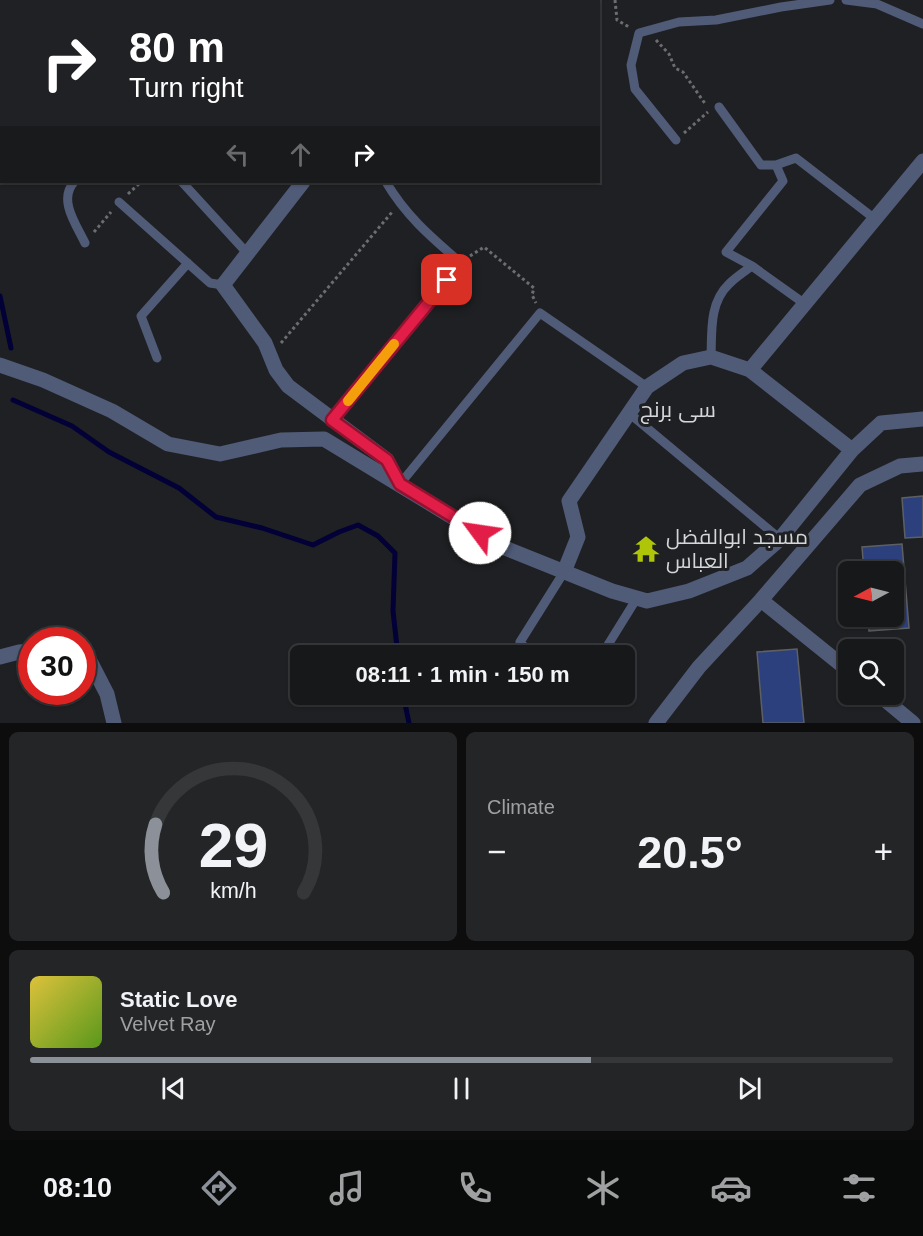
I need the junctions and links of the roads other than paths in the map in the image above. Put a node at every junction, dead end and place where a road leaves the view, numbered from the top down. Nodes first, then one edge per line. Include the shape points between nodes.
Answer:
1 (830, 0) edge
2 (846, 0) edge
3 (923, 24) edge
4 (719, 107) dead end
5 (676, 140) road end
6 (923, 161) edge
7 (776, 165) junction
8 (73, 183) edge
9 (183, 183) edge
10 (302, 183) edge
11 (387, 183) edge
12 (119, 202) dead end
13 (875, 219) junction
14 (85, 243) dead end
15 (247, 253) junction
16 (188, 263) junction
17 (752, 266) junction
18 (223, 285) junction
19 (804, 304) junction
20 (711, 357) junction
21 (157, 358) dead end
22 (0, 365) edge
23 (750, 370) junction
24 (647, 387) junction
25 (629, 413) junction
26 (923, 419) edge
27 (332, 420) junction
28 (852, 450) junction
29 (923, 464) edge
30 (400, 484) junction
31 (780, 539) junction
32 (564, 572) junction
33 (637, 598) junction
34 (761, 600) junction
35 (523, 645) edge
36 (608, 645) edge
37 (18, 652) edge
38 (0, 657) edge
39 (838, 662) edge
40 (96, 673) edge
41 (892, 705) edge
42 (114, 723) edge
43 (656, 723) edge
44 (914, 723) edge

1 - 5 lane via 716,20 679,22 639,33 631,65 636,89
2 - 3 lane via 877,4
4 - 7 lane via 761,165
6 - 13 street
7 - 13 lane via 796,158
7 - 17 lane via 783,181 726,252
8 - 14 lane via 67,203
9 - 15 lane
10 - 15 street
11 - 27 lane via 399,204 423,230 461,262
12 - 16 lane
13 - 19 street
15 - 18 street
16 - 18 lane via 210,283
16 - 21 lane via 141,316
17 - 19 lane
17 - 20 lane via 727,285 715,303
18 - 27 street via 265,343 276,370 288,386
19 - 23 street
20 - 23 street
20 - 24 street via 683,363
22 - 30 street via 112,411 168,444 220,454 281,440 324,439
23 - 28 street
24 - 25 street
24 - 30 lane via 540,313
25 - 31 lane
25 - 32 street via 569,501 578,537
26 - 28 street via 881,423
27 - 30 street via 387,460
28 - 31 street
29 - 34 street via 900,466 860,485
30 - 32 street via 500,546
31 - 33 street via 747,568 689,591 647,601
32 - 33 street
32 - 35 lane via 520,642
33 - 36 lane
34 - 39 street
34 - 43 street via 699,667
37 - 38 street
40 - 42 street via 107,694
41 - 44 street

